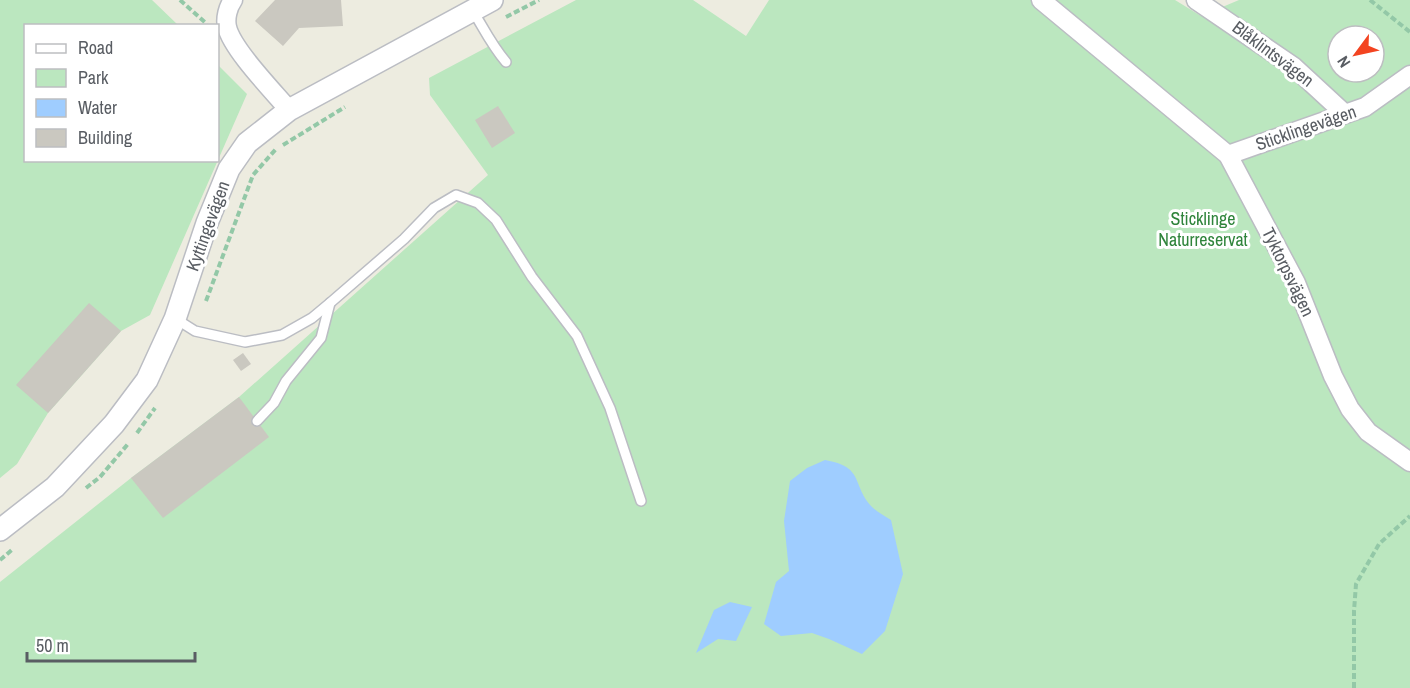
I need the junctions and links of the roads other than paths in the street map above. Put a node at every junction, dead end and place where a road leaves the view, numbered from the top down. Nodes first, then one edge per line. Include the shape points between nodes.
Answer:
1 (233, 0) edge
2 (492, 0) edge
3 (1041, 0) edge
4 (1196, 0) edge
5 (478, 20) junction
6 (506, 62) dead end
7 (1409, 75) edge
8 (289, 110) junction
9 (1345, 114) junction
10 (1228, 155) junction
11 (330, 303) junction
12 (175, 319) junction
13 (257, 421) dead end
14 (1410, 462) edge
15 (641, 501) dead end
16 (0, 530) edge

1 - 8 street via 228,7 226,26 237,47
2 - 5 street, Kyttingevägen
3 - 10 street, Tyktorpsvägen
4 - 9 street, Blåklintsvägen via 1294,67
5 - 6 lane via 491,45
5 - 8 street, Kyttingevägen
7 - 9 street, Sticklingevägen via 1365,107
8 - 12 street, Kyttingevägen via 247,143 229,169
9 - 10 street, Sticklingevägen
10 - 14 street, Tyktorpsvägen via 1296,283 1350,409 1368,432
11 - 12 lane via 282,335 245,342 195,331
11 - 13 lane via 321,338
11 - 15 lane via 434,208 456,195 478,203 496,220 532,277 577,336 610,408
12 - 16 street, Kyttingevägen via 147,380 114,424 55,487

